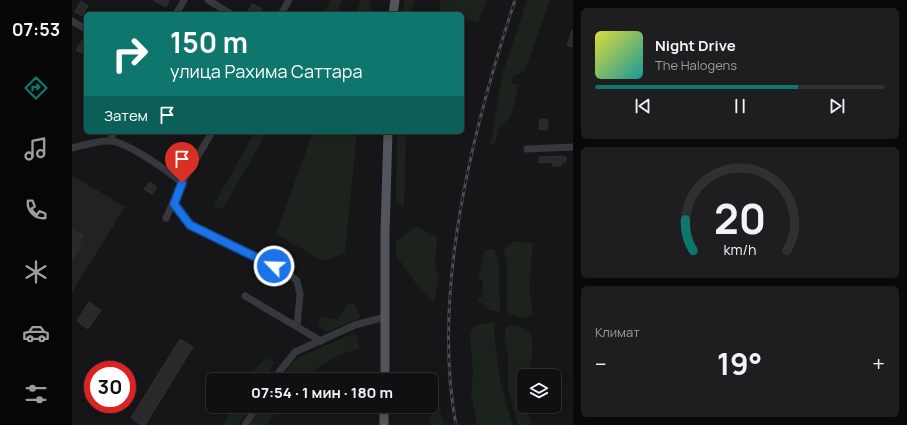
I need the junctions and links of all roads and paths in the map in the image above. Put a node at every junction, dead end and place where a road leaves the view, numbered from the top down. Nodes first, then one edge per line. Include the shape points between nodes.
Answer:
1 (184, 0) edge
2 (208, 0) edge
3 (289, 0) edge
4 (395, 0) edge
5 (177, 12) edge
6 (228, 12) edge
7 (282, 12) edge
8 (393, 12) edge
9 (72, 21) edge
10 (84, 28) edge
11 (112, 134) edge
12 (211, 134) edge
13 (388, 134) edge
14 (111, 140) junction
15 (573, 147) edge
16 (72, 148) edge
17 (527, 149) dead end
18 (182, 183) junction
19 (174, 204) junction
20 (166, 218) dead end
21 (245, 296) dead end
22 (385, 317) junction
23 (297, 326) junction
24 (321, 341) junction
25 (278, 373) edge
26 (384, 373) edge
27 (252, 413) edge
28 (384, 413) edge
29 (245, 425) edge
30 (384, 425) edge

1 - 5 street
2 - 6 street
3 - 7 street
4 - 8 main road
9 - 10 street
11 - 14 street
12 - 18 street
13 - 22 main road
14 - 16 street
14 - 18 street via 150,160
15 - 17 street
18 - 19 street
19 - 20 street
19 - 23 street via 190,225 287,272 297,281 300,294
21 - 23 street
22 - 24 street via 355,325
22 - 26 main road
23 - 24 street
24 - 25 street via 295,352
27 - 29 street
28 - 30 main road

